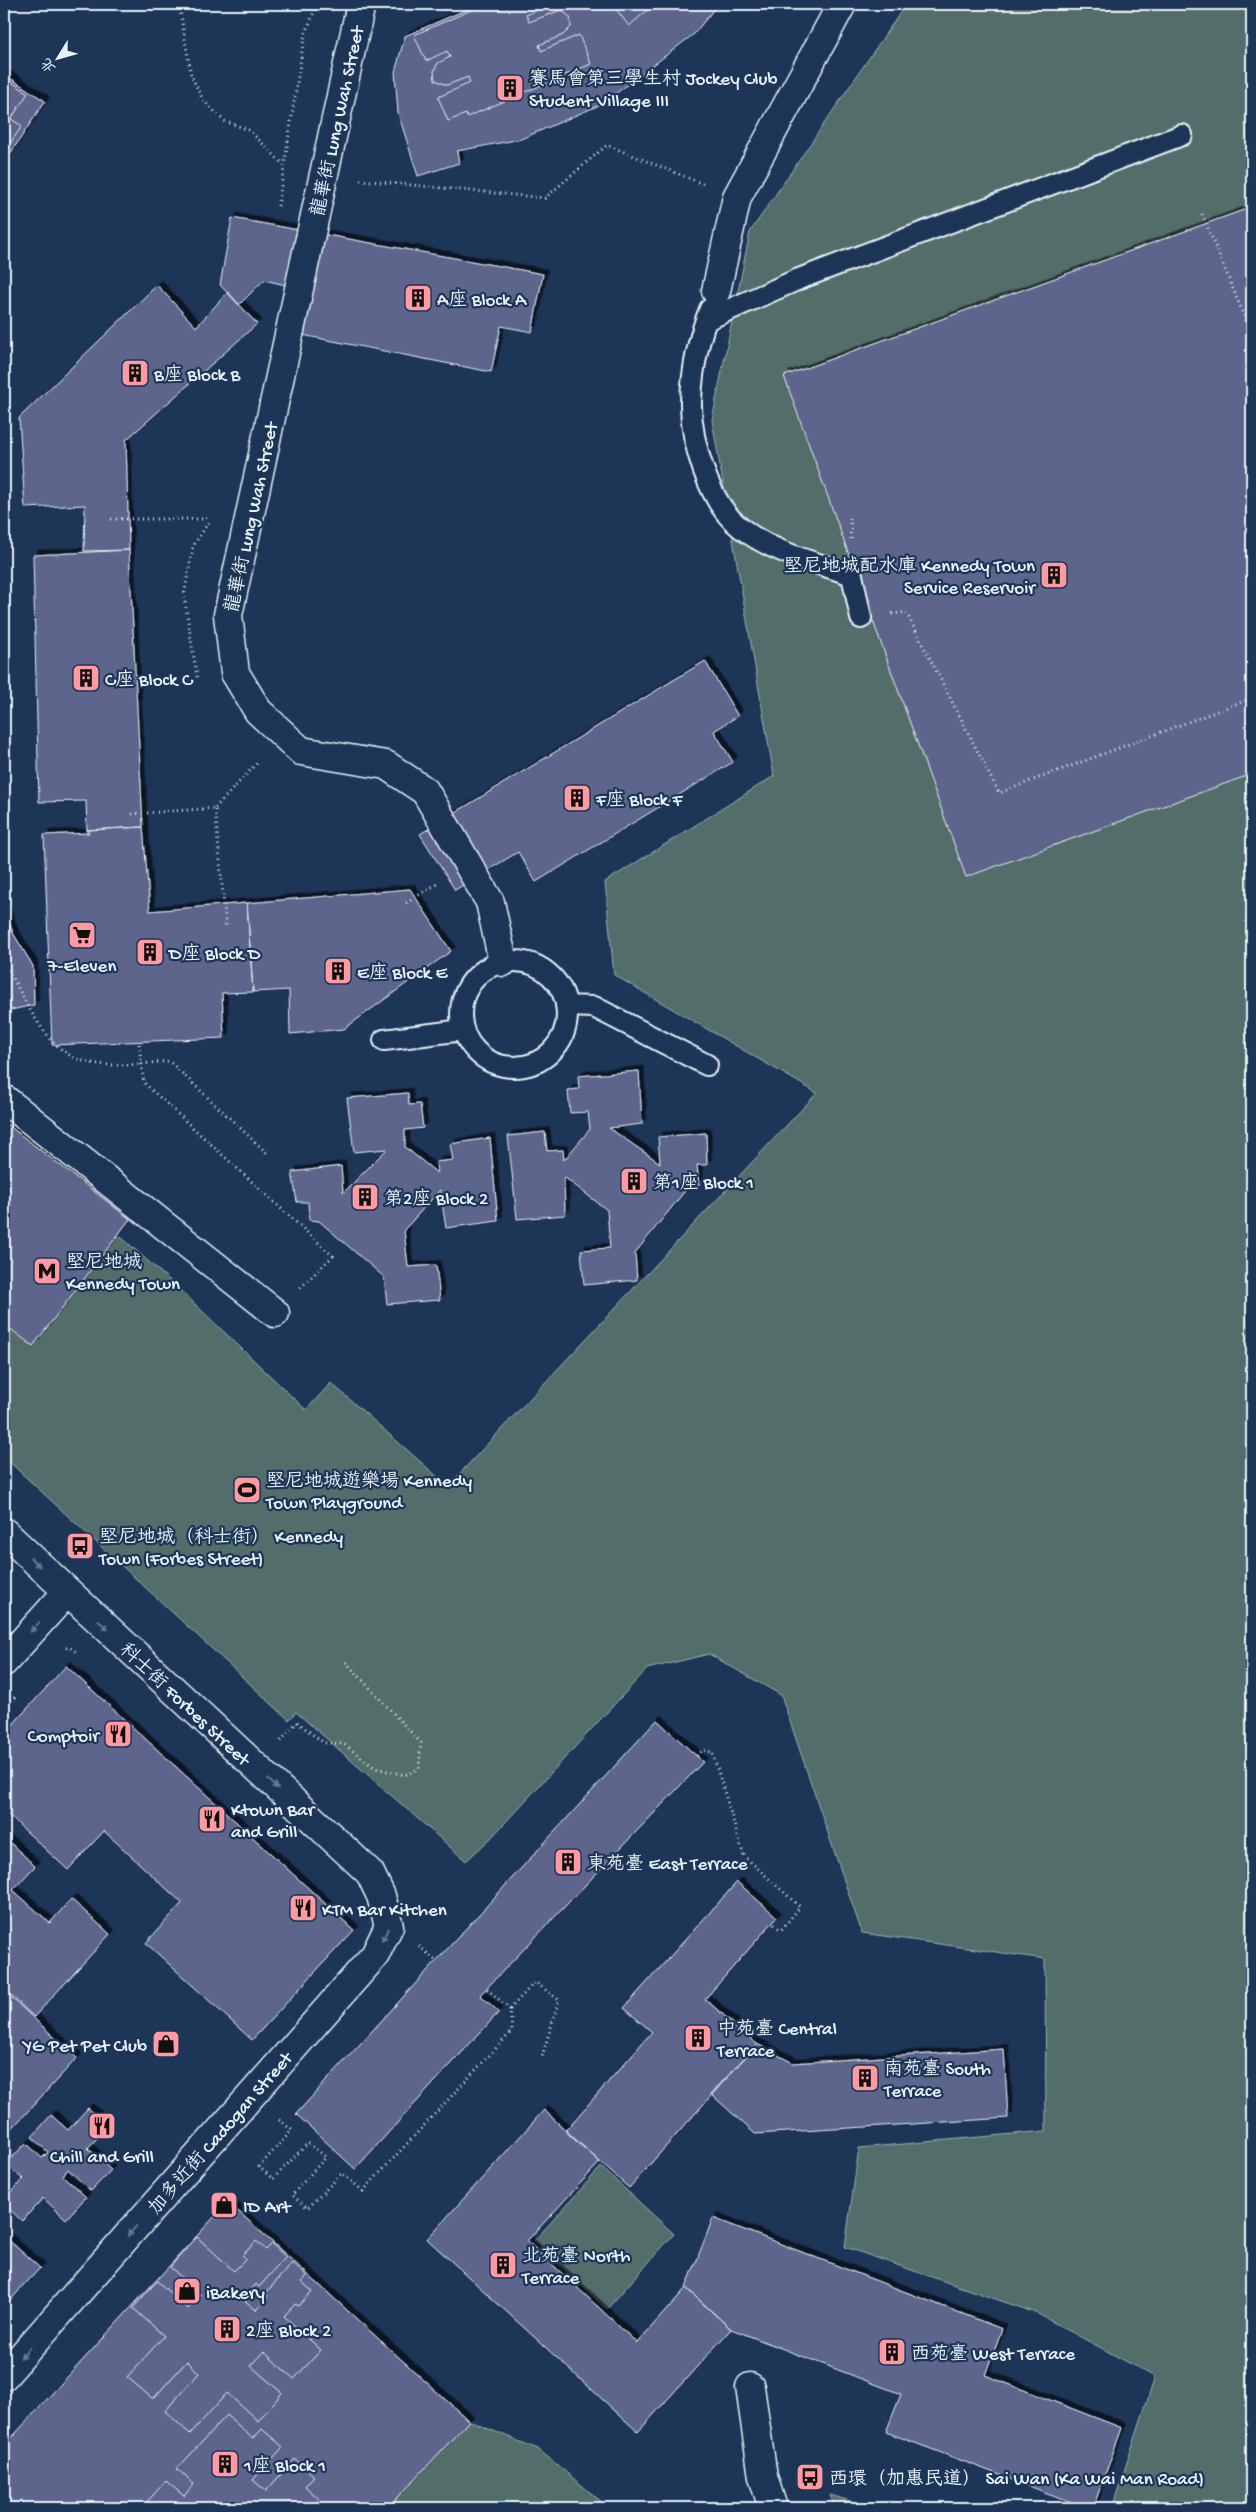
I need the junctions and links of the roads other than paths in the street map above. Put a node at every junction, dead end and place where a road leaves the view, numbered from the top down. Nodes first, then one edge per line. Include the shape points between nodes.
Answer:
1 (361, 4) edge
2 (842, 4) edge
3 (1182, 135) dead end
4 (716, 291) joint
5 (706, 320) junction
6 (861, 618) dead end
7 (503, 962) junction
8 (566, 1006) junction
9 (463, 1030) junction
10 (384, 1040) dead end
11 (707, 1065) dead end
12 (4, 1099) edge
13 (275, 1313) road end
14 (4, 1532) edge
15 (67, 1592) junction
16 (4, 1662) edge
17 (370, 1873) joint
18 (4, 2376) edge
19 (750, 2387) dead end
20 (773, 2508) edge

1 - 7 street, 龍華街 Lung Wah Street via 228,615 235,674 258,712 301,751 386,765 425,790 490,902
2 - 4 street via 737,197
3 - 5 lane via 799,279
4 - 5 lane
5 - 6 lane via 691,402 694,429 711,489 739,527 756,539 852,575
7 - 8 lane via 520,961 536,966 561,990
7 - 9 lane via 486,969 473,980 464,995 460,1012
8 - 9 lane via 566,1024 560,1040 549,1055 534,1064 500,1066 483,1058 470,1046
8 - 11 lane via 594,1007
9 - 10 lane
12 - 13 street
14 -> 15 street, 科士街 Forbes Street
15 -> 16 street
15 -> 17 street, 科士街 Forbes Street
17 -> 18 street, 加多近街 Cadogan Street via 382,1896 389,1926 375,1954
19 - 20 street via 763,2477

